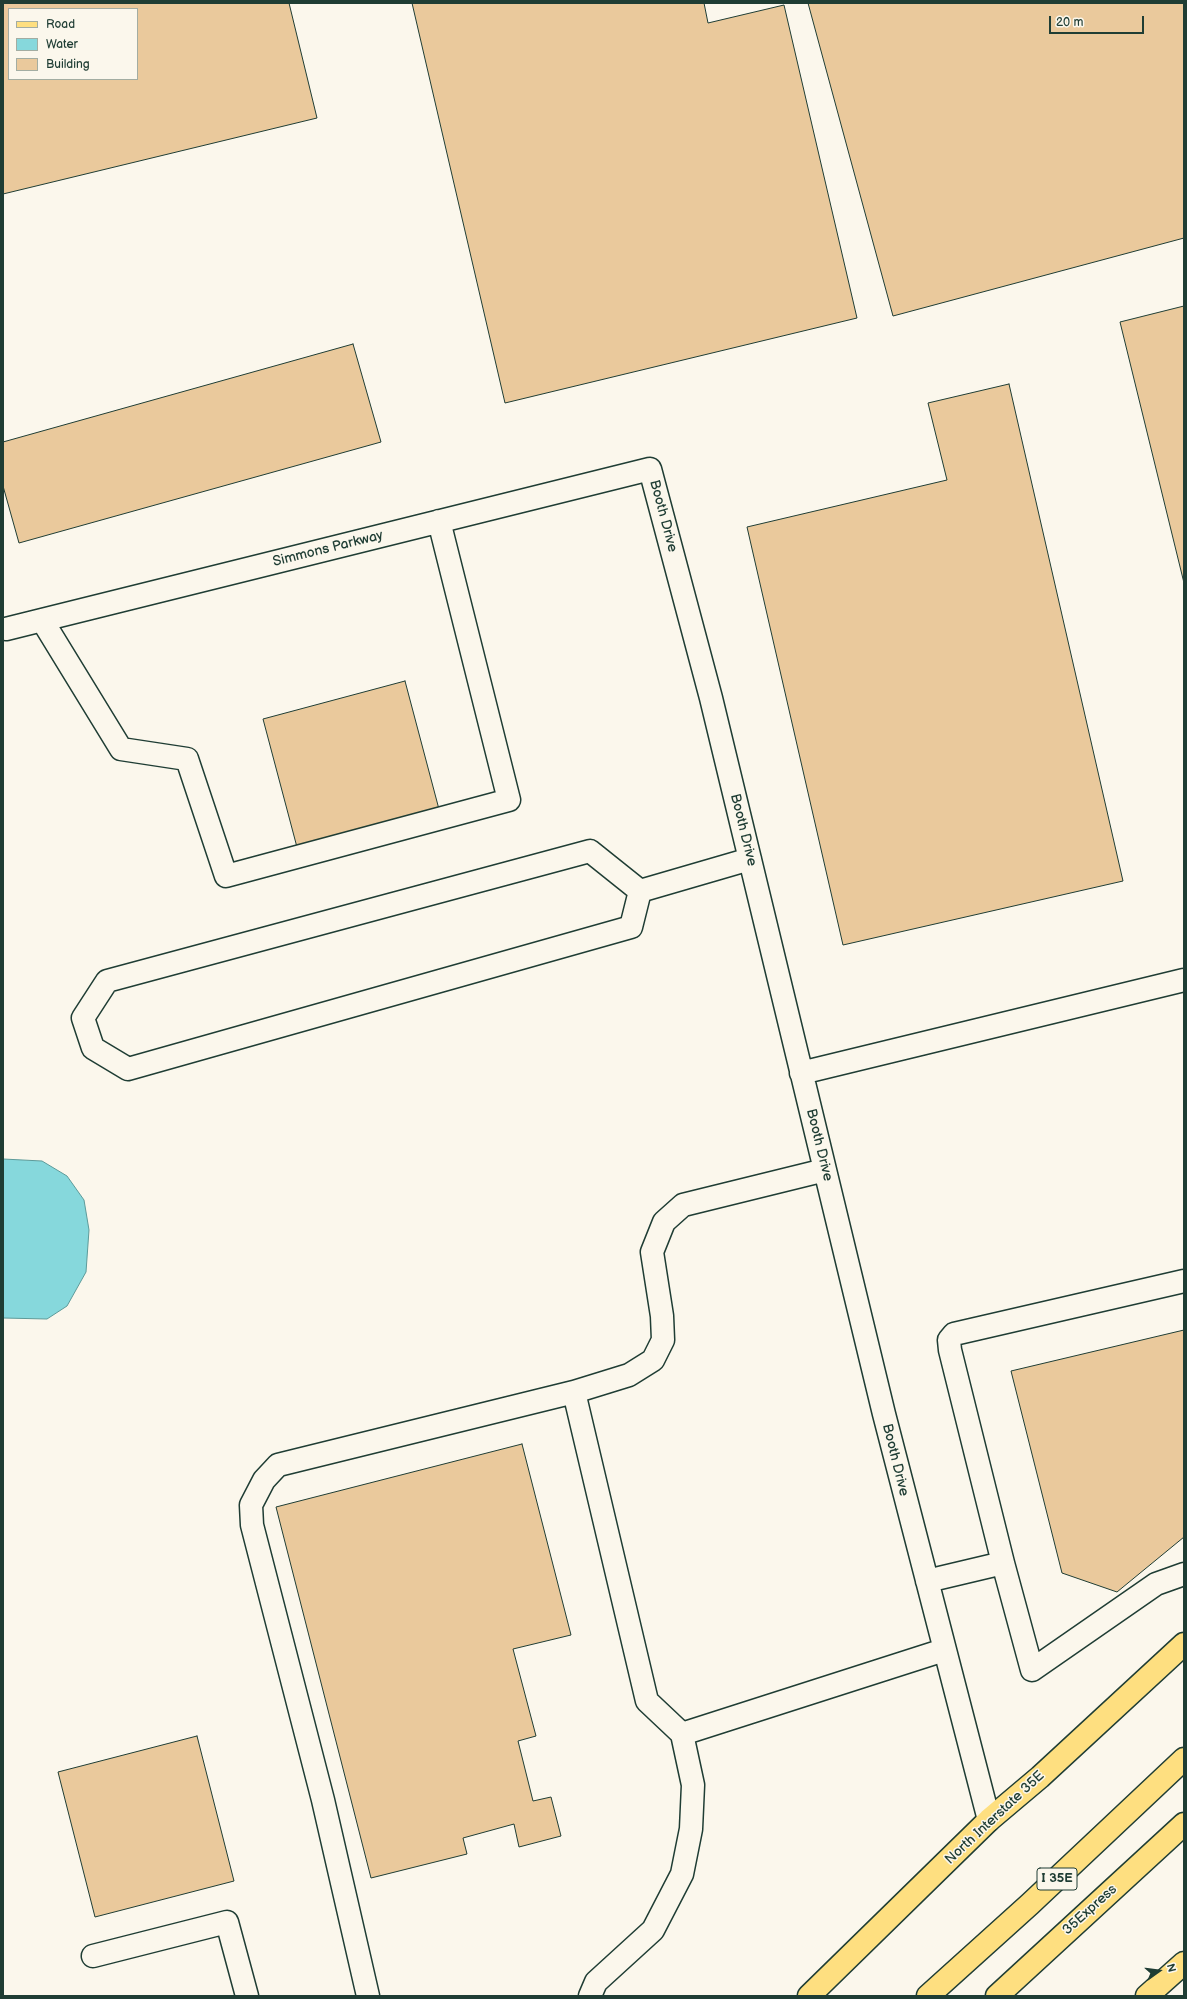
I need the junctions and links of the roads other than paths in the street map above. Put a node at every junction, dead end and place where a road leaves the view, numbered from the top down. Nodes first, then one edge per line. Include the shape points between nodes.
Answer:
1 (650, 469) joint
2 (439, 521) junction
3 (42, 620) junction
4 (6, 629) dead end
5 (750, 859) junction
6 (640, 892) junction
7 (1184, 980) edge
8 (801, 1073) junction
9 (825, 1170) junction
10 (1184, 1281) edge
11 (574, 1392) junction
12 (1003, 1563) junction
13 (1184, 1574) edge
14 (926, 1581) junction
15 (1184, 1644) edge
16 (944, 1650) junction
17 (682, 1734) junction
18 (1184, 1759) edge
19 (989, 1820) junction
20 (1184, 1824) edge
21 (93, 1956) dead end
22 (1184, 1963) edge
23 (247, 1996) edge
24 (368, 1996) edge
25 (590, 1996) edge
26 (809, 1996) edge
27 (928, 1996) edge
28 (997, 1996) edge
29 (1147, 1996) edge

1 - 2 street, Simmons Parkway
1 - 5 street, Booth Drive via 711,698
2 - 3 street, Simmons Parkway
2 - 3 street via 509,800 226,876 187,759 121,749
3 - 4 street, Simmons Parkway
5 - 6 street
5 - 8 street, Booth Drive
6 - 6 street via 590,850 107,980 83,1018 93,1048 128,1069 631,927
7 - 8 street
8 - 9 street, Booth Drive
9 - 11 street via 683,1206 664,1222 652,1252 663,1340 653,1360 629,1375
9 - 14 street, Booth Drive
10 - 12 street via 954,1334 949,1340
11 - 17 street via 647,1701
11 - 24 street via 278,1465 264,1480 251,1505 252,1525 323,1800
12 - 13 street via 1032,1670 1156,1584
12 - 14 street
14 - 16 street, Booth Drive
15 - 19 main road, North Interstate 35E
16 - 17 street
16 - 19 street, Booth Drive
17 - 25 street via 693,1785 691,1829 682,1874 653,1930 596,1982
18 - 27 main road, I 35E
19 - 26 main road, North Interstate 35E
20 - 28 main road, 35Express
21 - 23 street via 227,1922
22 - 29 main road

